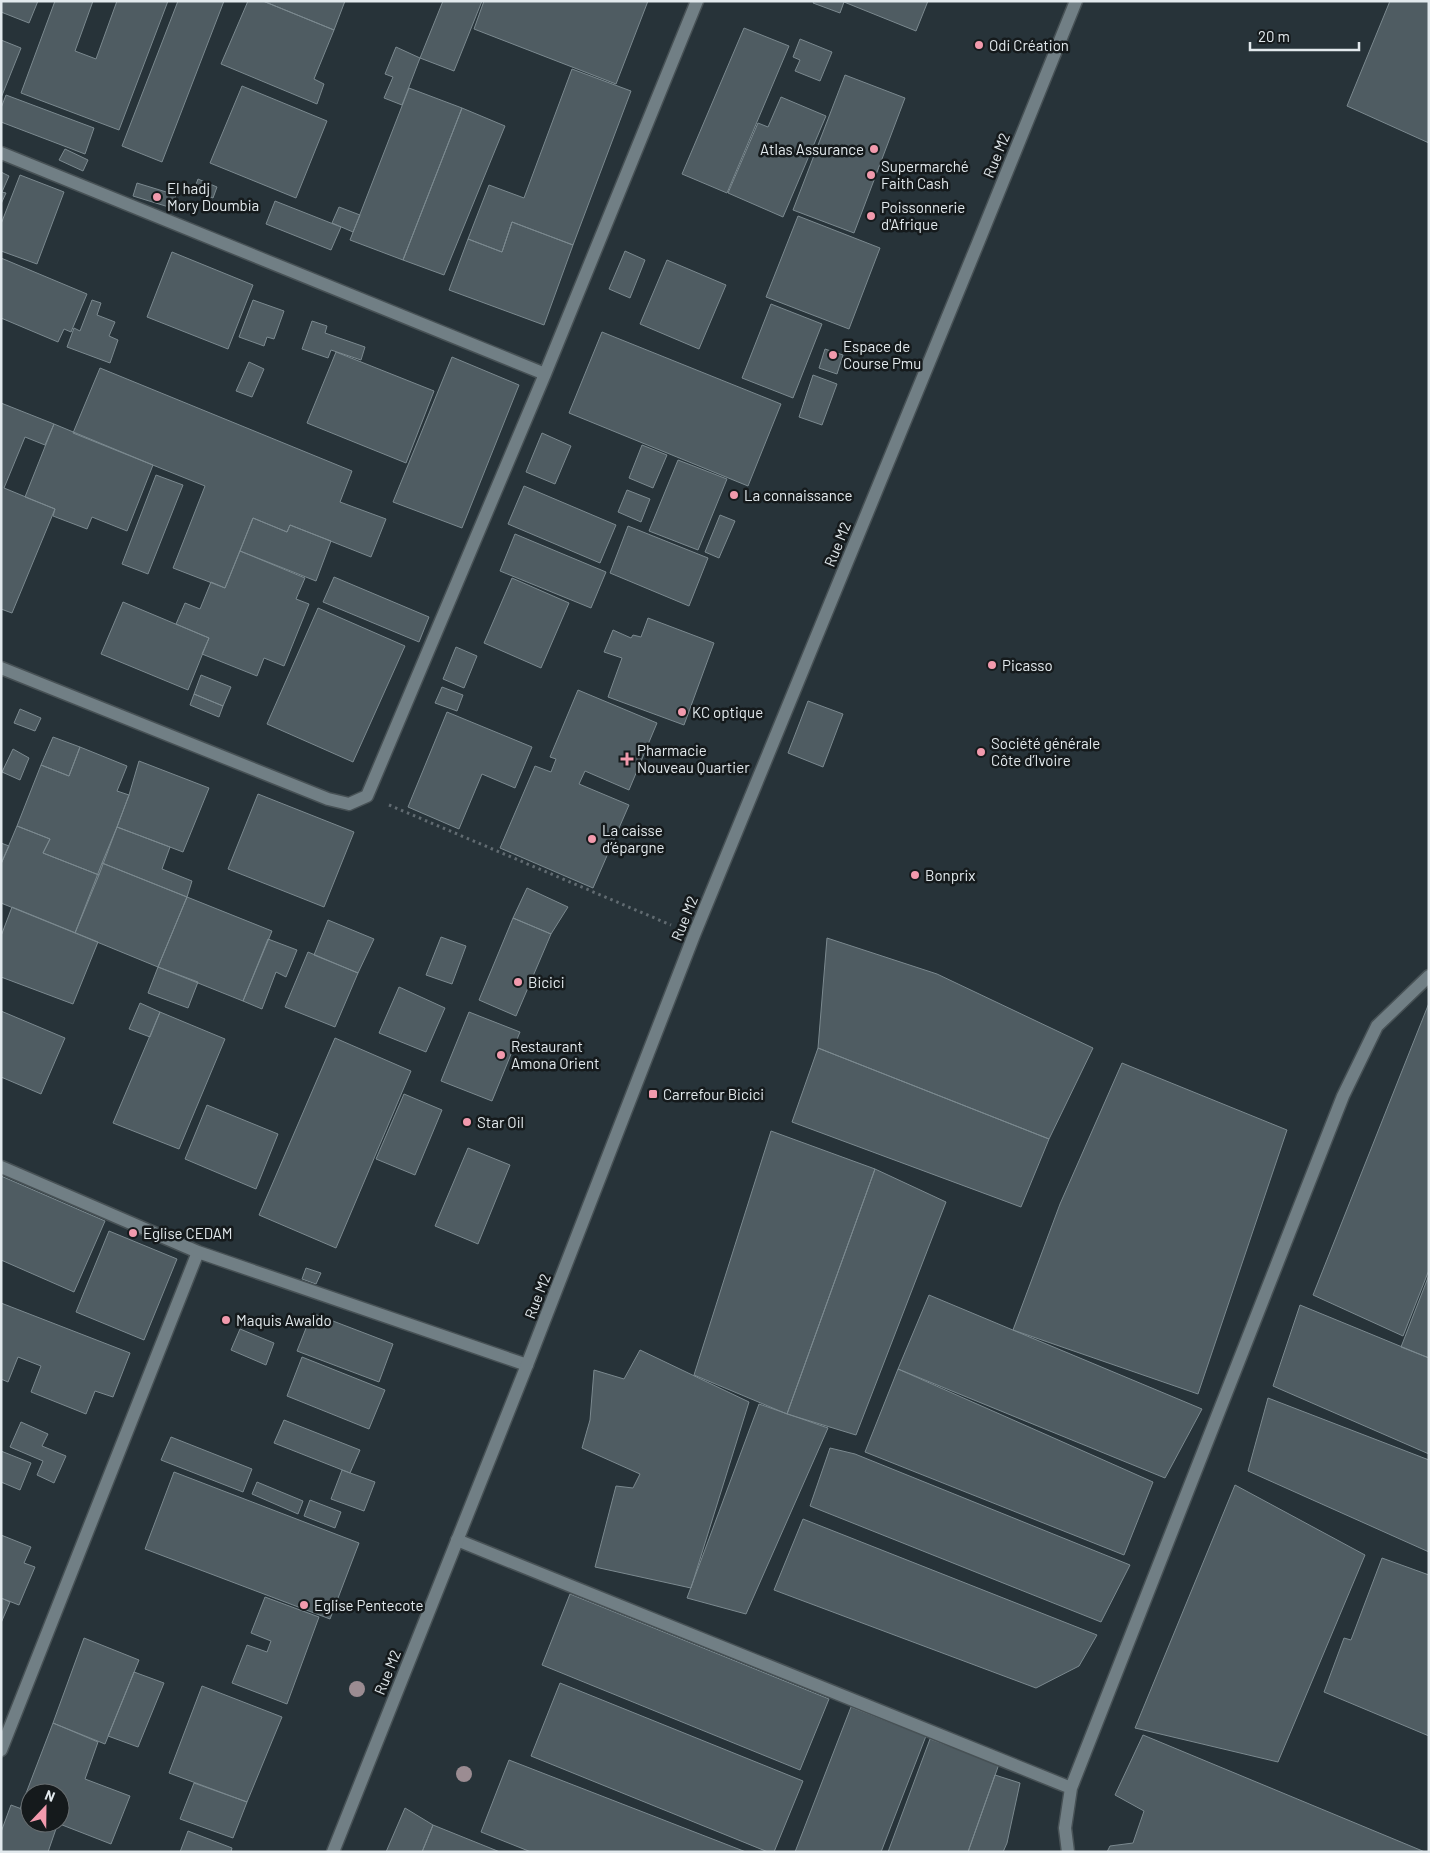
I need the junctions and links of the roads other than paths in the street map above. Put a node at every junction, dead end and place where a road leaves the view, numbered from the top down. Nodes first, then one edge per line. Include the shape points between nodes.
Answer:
1 (697, 1) edge
2 (1076, 1) edge
3 (1, 153) edge
4 (545, 374) junction
5 (1, 668) edge
6 (1429, 976) edge
7 (1, 1167) edge
8 (198, 1252) junction
9 (527, 1365) junction
10 (457, 1540) junction
11 (1, 1750) edge
12 (1071, 1788) junction
13 (332, 1852) edge
14 (1068, 1852) edge

1 - 4 street
2 - 9 street, Rue M2 via 694,935
3 - 4 street
4 - 5 street via 367,796 349,804 328,799
6 - 12 street via 1377,1026 1343,1096
7 - 8 street
8 - 9 street
8 - 11 street
9 - 10 street, Rue M2
10 - 12 street
10 - 13 street, Rue M2
12 - 14 street via 1065,1828

